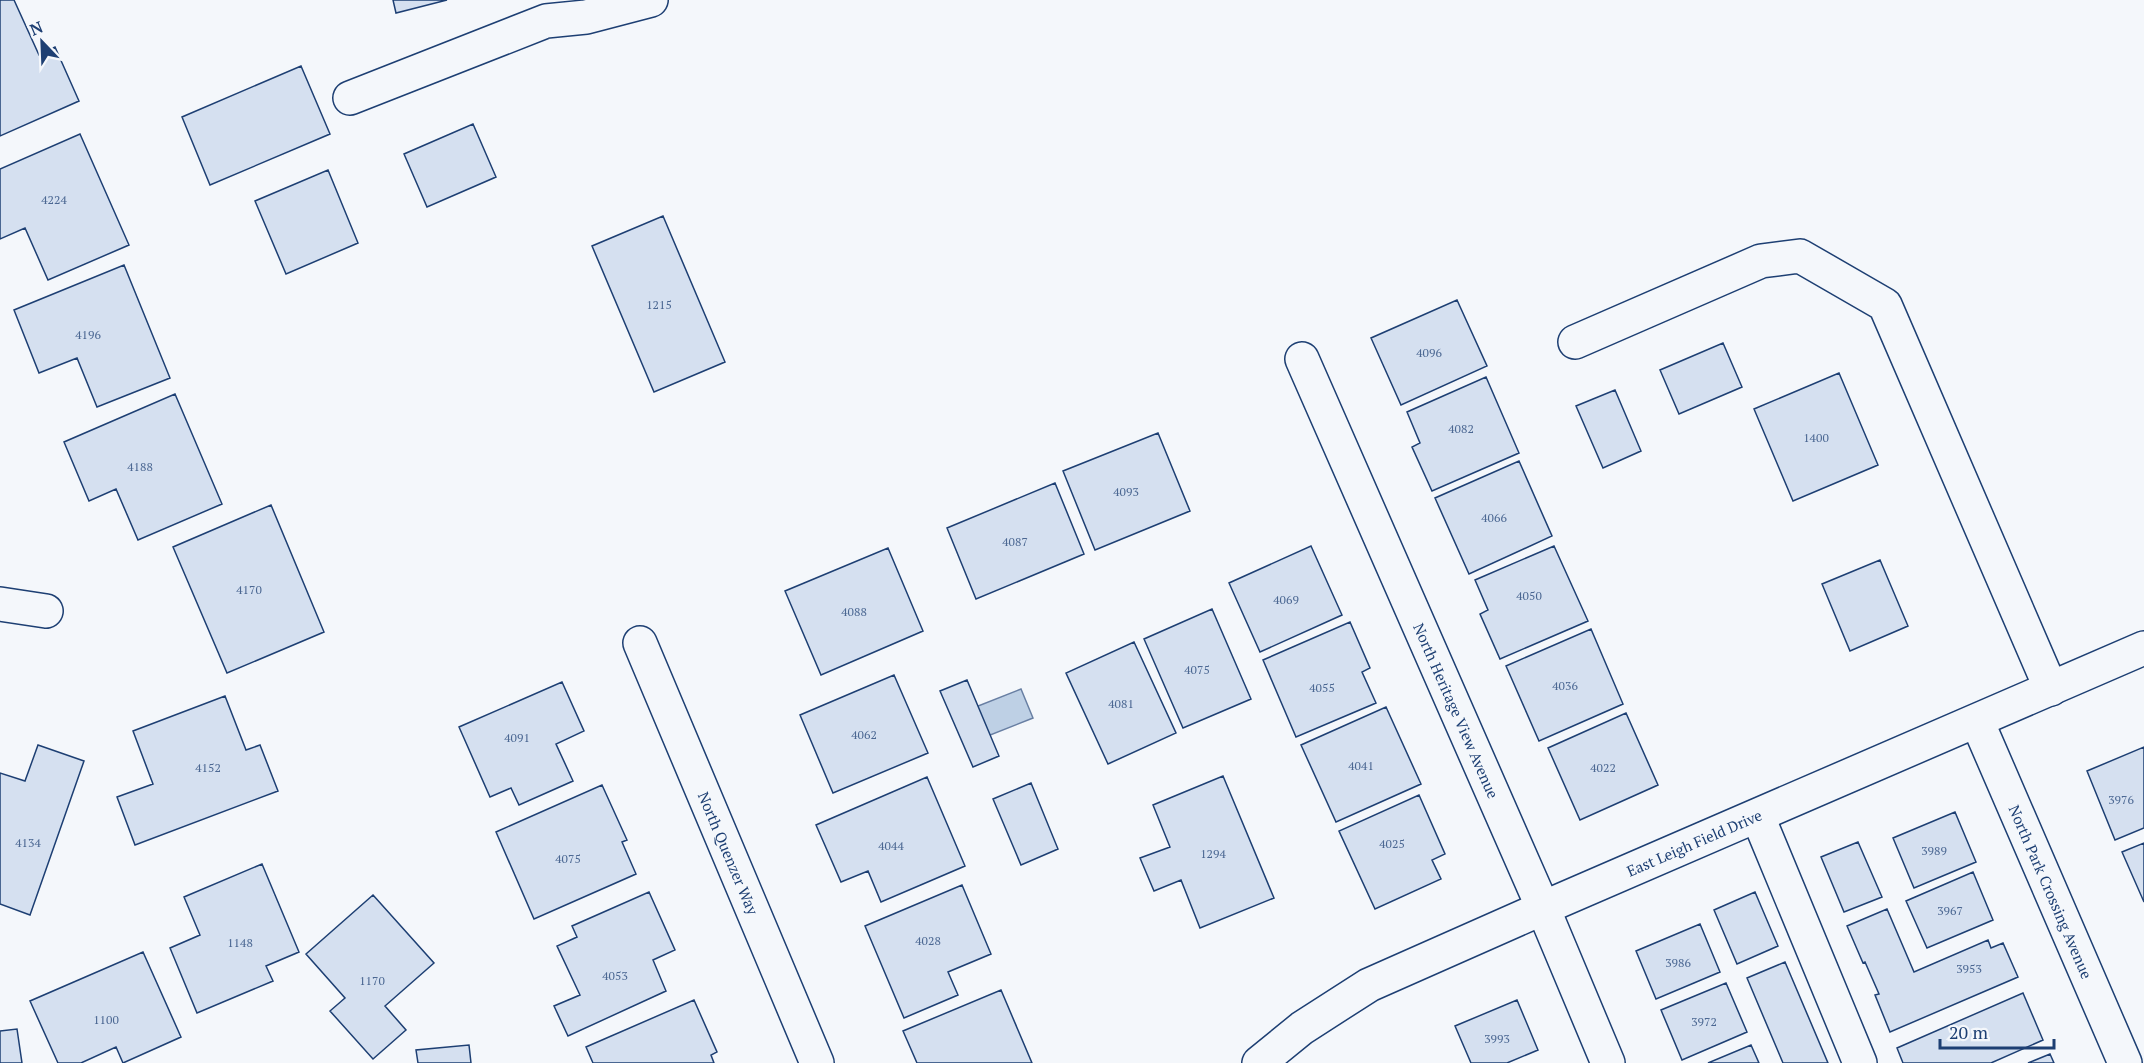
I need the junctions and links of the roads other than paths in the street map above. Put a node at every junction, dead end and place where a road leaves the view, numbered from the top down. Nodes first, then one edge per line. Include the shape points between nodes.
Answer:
1 (651, 0) edge
2 (350, 98) dead end
3 (1575, 342) dead end
4 (1302, 359) dead end
5 (0, 604) edge
6 (46, 611) dead end
7 (640, 643) dead end
8 (2144, 648) edge
9 (2051, 689) junction
10 (1977, 720) junction
11 (1758, 817) junction
12 (1543, 908) junction
13 (1262, 1062) edge
14 (818, 1063) edge
15 (1608, 1063) edge
16 (1860, 1063) edge
17 (2125, 1063) edge

1 - 2 street via 586,17 546,21
3 - 9 street via 1761,261 1800,256 1885,305
4 - 12 street, North Heritage View Avenue
5 - 6 street
7 - 14 street, North Quenzer Way
8 - 9 street, East Leigh Field Drive
9 - 10 street, East Leigh Field Drive
10 - 11 street, East Leigh Field Drive
10 - 17 street, North Park Crossing Avenue
11 - 12 street, East Leigh Field Drive
11 - 16 street
12 - 13 street, East Leigh Field Drive via 1369,985 1302,1028
12 - 15 street, North Heritage View Avenue

